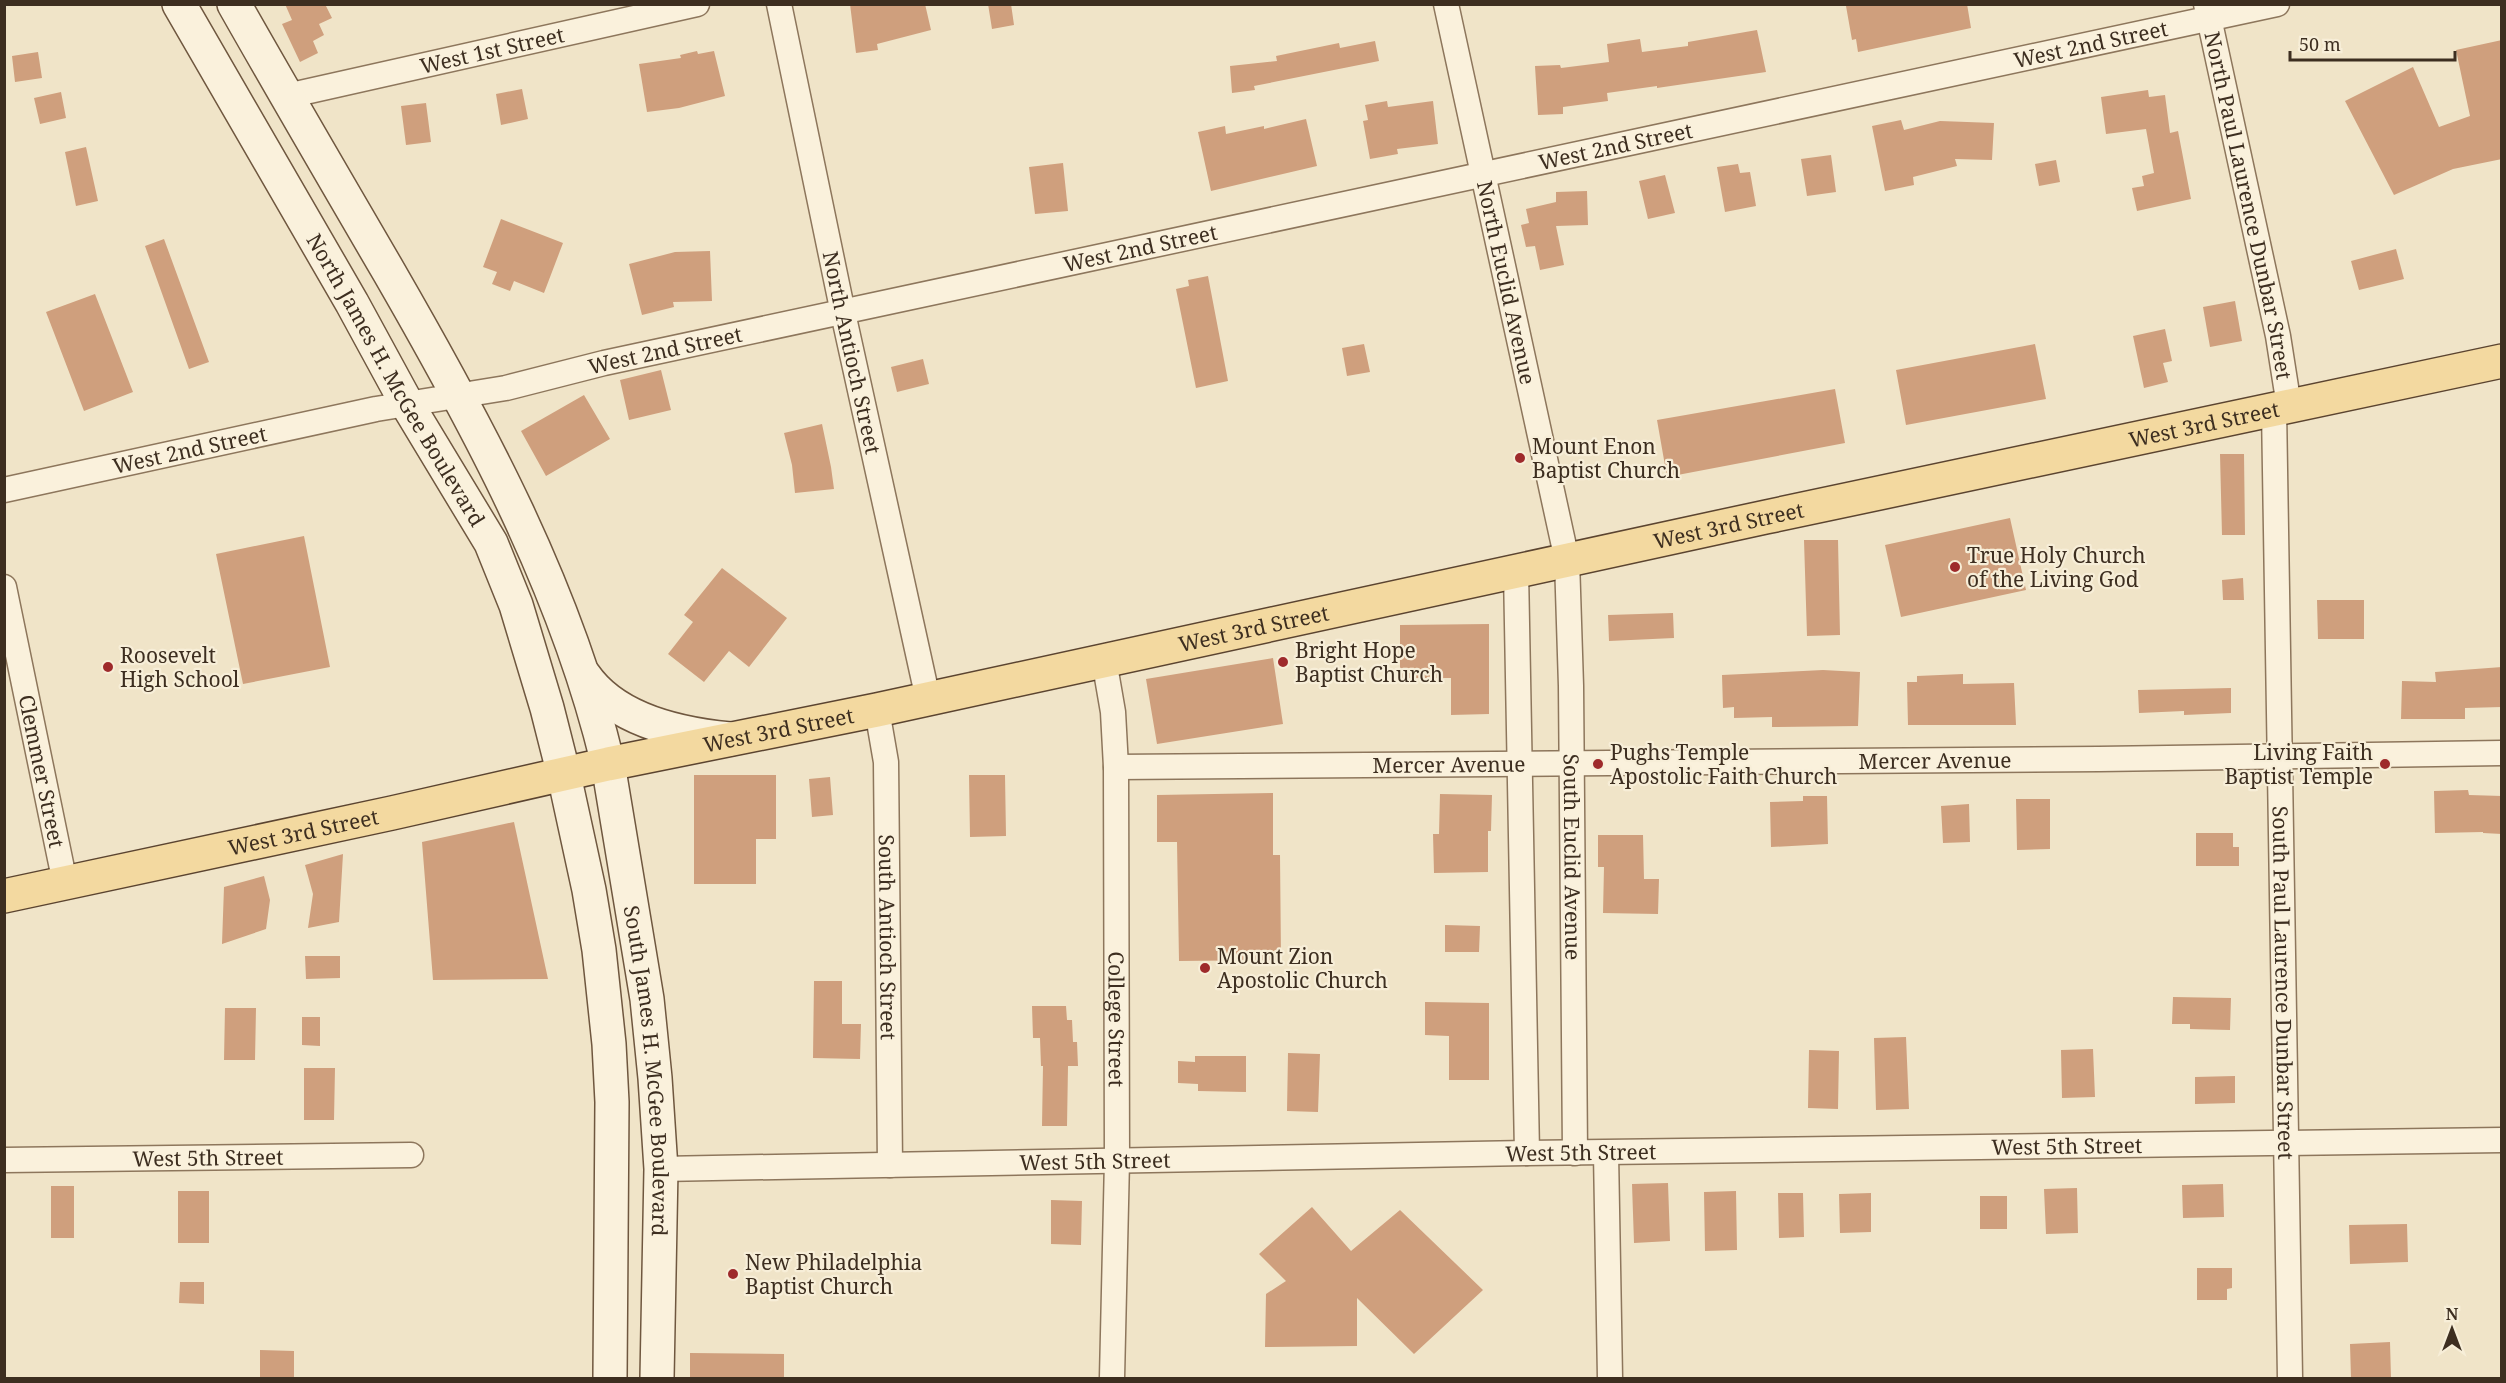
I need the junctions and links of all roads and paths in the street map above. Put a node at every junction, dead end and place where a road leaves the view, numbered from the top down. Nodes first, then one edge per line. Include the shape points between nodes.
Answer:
1 (179, 4) edge
2 (234, 4) edge
3 (697, 4) edge
4 (779, 4) edge
5 (1446, 4) edge
6 (2277, 4) edge
7 (2208, 11) edge
8 (287, 96) junction
9 (1483, 176) junction
10 (843, 313) junction
11 (2502, 360) edge
12 (460, 397) junction
13 (407, 404) junction
14 (2281, 408) junction
15 (4, 490) edge
16 (1567, 560) junction
17 (1516, 571) junction
18 (4, 587) edge
19 (1104, 660) junction
20 (580, 669) junction
21 (928, 699) junction
22 (877, 710) junction
23 (734, 739) junction
24 (2502, 753) edge
25 (2280, 756) junction
26 (1519, 763) junction
27 (1572, 763) junction
28 (608, 765) junction
29 (1116, 767) junction
30 (564, 775) junction
31 (65, 883) junction
32 (4, 896) edge
33 (2502, 1140) edge
34 (2288, 1144) junction
35 (1527, 1153) junction
36 (1575, 1153) junction
37 (1606, 1153) junction
38 (411, 1155) dead end
39 (4, 1160) edge
40 (1117, 1160) junction
41 (890, 1165) junction
42 (661, 1169) junction
43 (610, 1378) edge
44 (657, 1378) edge
45 (1112, 1378) edge
46 (1610, 1378) edge
47 (2290, 1378) edge

1 - 13 main road, North James H. McGee Boulevard
2 - 8 main road, North James H. McGee Boulevard
3 - 8 street, West 1st Street
4 - 10 street, North Antioch Street
5 - 9 street, North Euclid Avenue
6 - 7 street, West 2nd Street
7 - 9 street, West 2nd Street
7 - 14 street, North Paul Laurence Dunbar Street via 2278,336
8 - 12 main road, North James H. McGee Boulevard
9 - 10 street, West 2nd Street
9 - 16 street, North Euclid Avenue
10 - 12 street, West 2nd Street
10 - 21 street, North Antioch Street
11 - 14 main road, West 3rd Street
12 - 13 street, West 2nd Street
12 - 20 main road, North James H. McGee Boulevard via 524,525
13 - 15 street, West 2nd Street
13 - 30 main road, North James H. McGee Boulevard via 491,543 516,605
14 - 16 main road, West 3rd Street
14 - 25 street, South Paul Laurence Dunbar Street
16 - 17 main road, West 3rd Street
16 - 27 street, South Euclid Avenue
17 - 19 main road, West 3rd Street
17 - 26 street
18 - 31 street, Clemmer Street
19 - 21 main road, West 3rd Street
19 - 29 street, College Street via 1113,712
20 - 23 main road via 598,692 620,709 665,727
20 - 28 main road, North James H. McGee Boulevard
21 - 22 main road, West 3rd Street
22 - 23 main road, West 3rd Street
22 - 41 street, South Antioch Street via 886,762
23 - 28 main road, West 3rd Street
24 - 25 street, Mercer Avenue
25 - 27 street, Mercer Avenue
25 - 34 street, South Paul Laurence Dunbar Street
26 - 27 street, Mercer Avenue
26 - 29 street, Mercer Avenue
26 - 35 street
27 - 36 street, South Euclid Avenue
28 - 30 main road, West 3rd Street
28 - 42 main road, South James H. McGee Boulevard via 647,999
29 - 40 street, College Street
30 - 31 main road, West 3rd Street
30 - 43 main road, South James H. McGee Boulevard via 589,890 609,1044 613,1148
31 - 32 main road, West 3rd Street
33 - 34 street, West 5th Street
34 - 37 street, West 5th Street
34 - 47 street, South Paul Laurence Dunbar Street
35 - 36 street, West 5th Street
35 - 40 street, West 5th Street
36 - 37 street, West 5th Street
37 - 46 street
38 - 39 street, West 5th Street
40 - 41 street, West 5th Street
40 - 45 street, College Street
41 - 42 street, West 5th Street
42 - 44 main road, South James H. McGee Boulevard

